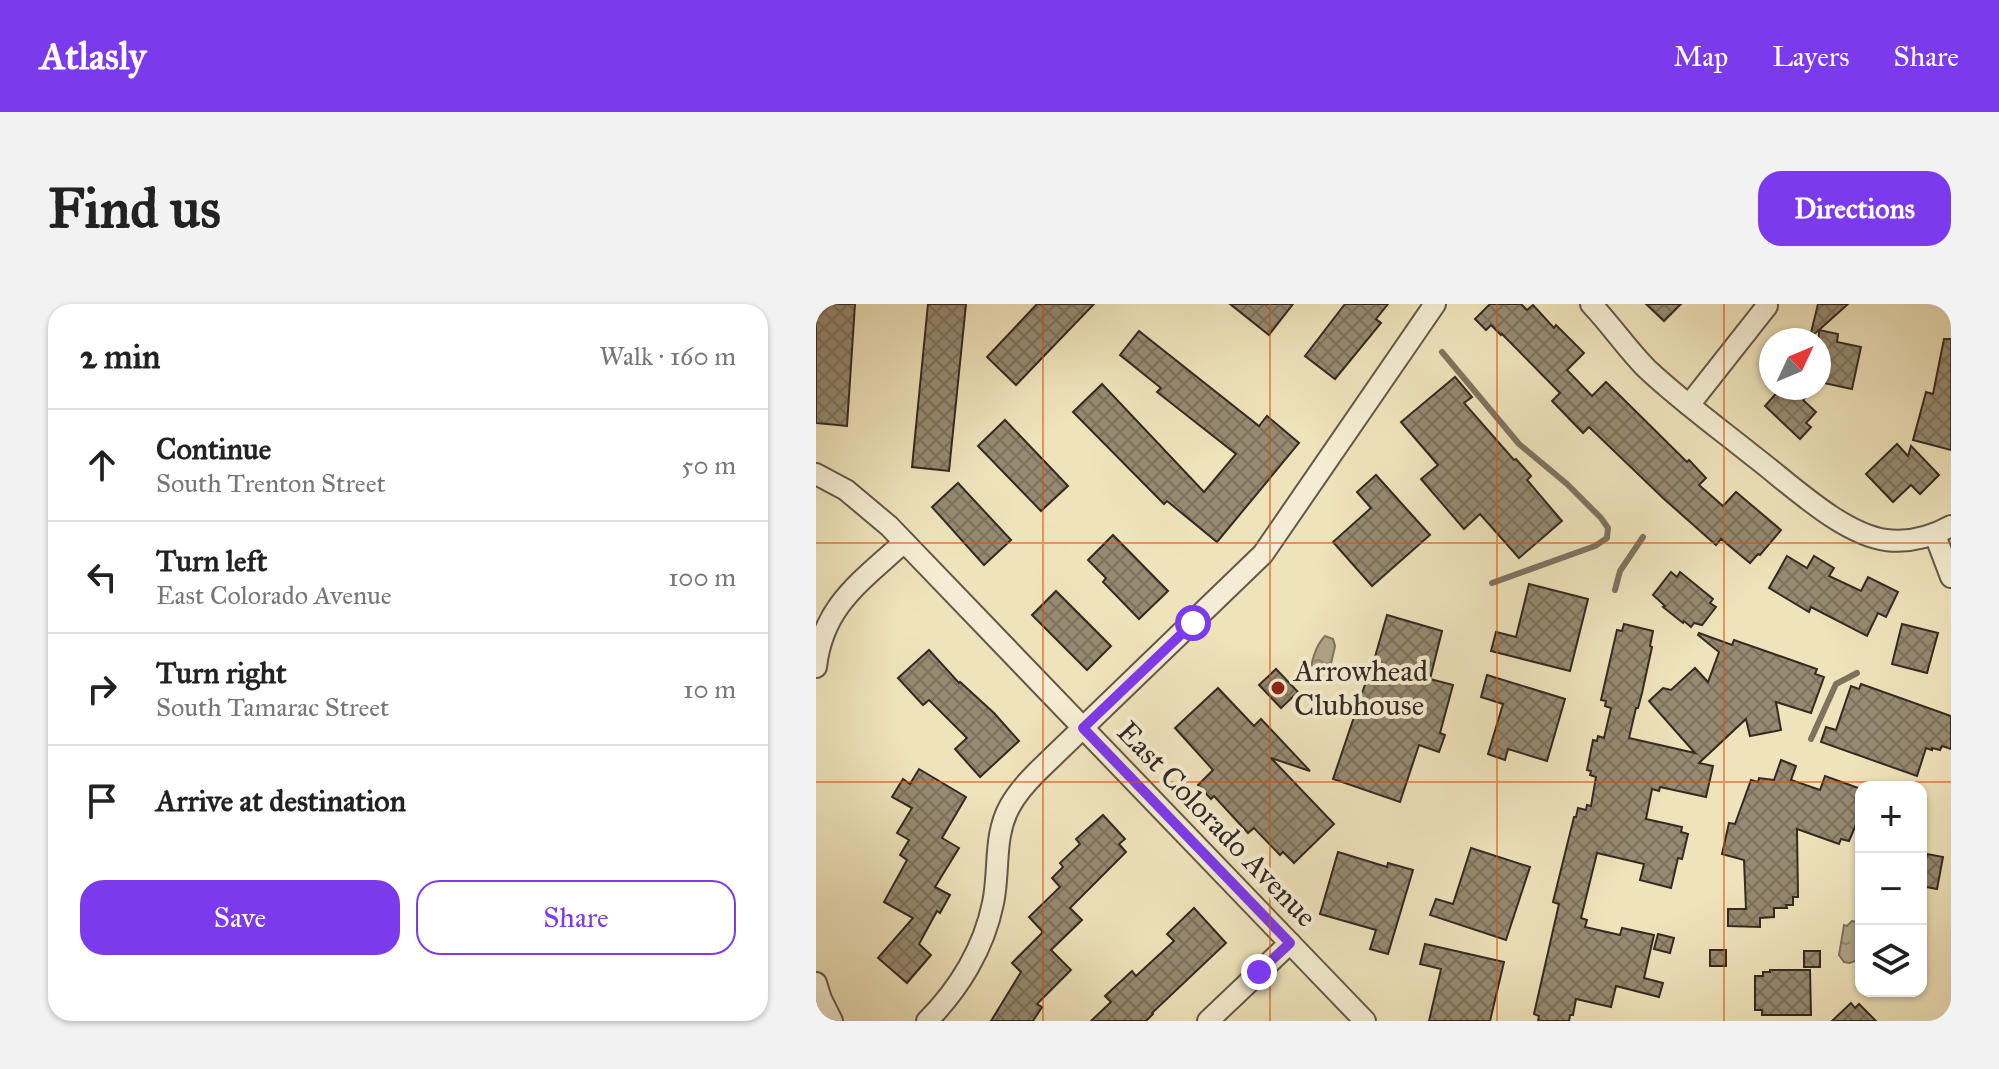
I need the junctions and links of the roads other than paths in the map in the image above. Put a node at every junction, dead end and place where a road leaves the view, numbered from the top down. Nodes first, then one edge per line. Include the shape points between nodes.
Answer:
1 (1435, 304) edge
2 (1591, 304) edge
3 (1767, 306) edge
4 (1689, 405) junction
5 (816, 474) edge
6 (1943, 530) edge
7 (904, 542) junction
8 (1951, 577) edge
9 (816, 667) edge
10 (1083, 728) junction
11 (1290, 943) junction
12 (818, 991) edge
13 (832, 1021) edge
14 (927, 1021) edge
15 (1208, 1021) edge
16 (1365, 1021) edge

1 - 10 street via 1263,554
2 - 4 street via 1641,362
3 - 4 street
4 - 6 street via 1848,527 1886,540 1918,539
5 - 7 street, East Colorado Avenue via 861,501
6 - 8 street
7 - 9 street via 835,610 821,637
7 - 10 street, East Colorado Avenue
10 - 11 street, East Colorado Avenue
10 - 14 street via 1031,778 1008,809 987,927 960,980
11 - 15 street
11 - 16 street, East Colorado Avenue
12 - 13 street

